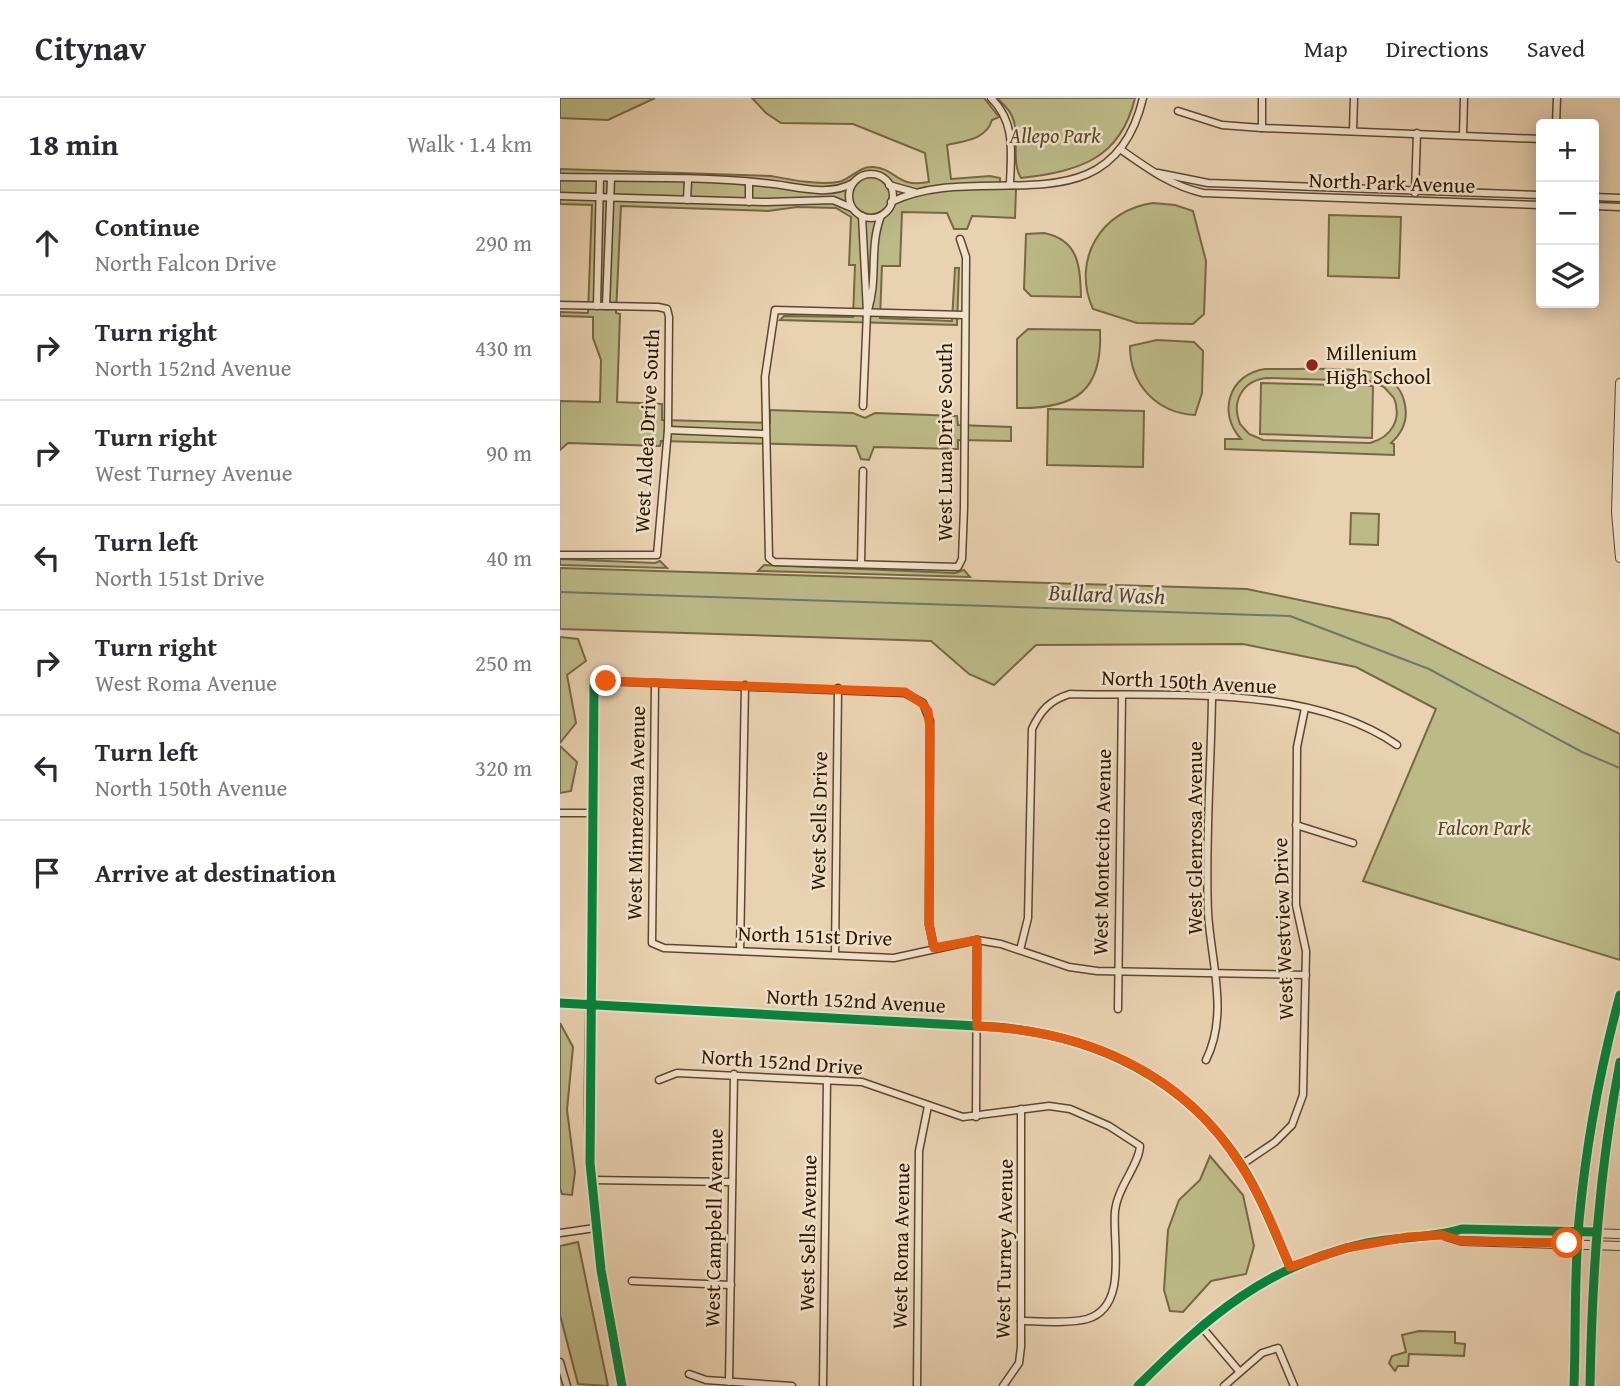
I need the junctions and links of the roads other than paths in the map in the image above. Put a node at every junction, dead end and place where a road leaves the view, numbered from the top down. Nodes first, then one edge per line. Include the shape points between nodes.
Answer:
1 (991, 98) edge
2 (1143, 98) edge
3 (1262, 98) edge
4 (1354, 98) edge
5 (1464, 98) edge
6 (1557, 98) edge
7 (1178, 111) dead end
8 (1556, 119) edge
9 (1262, 128) junction
10 (1353, 131) junction
11 (1417, 133) junction
12 (1463, 135) junction
13 (1536, 139) edge
14 (1120, 149) junction
15 (1158, 173) junction
16 (560, 177) edge
17 (600, 178) junction
18 (611, 178) junction
19 (688, 180) junction
20 (749, 182) junction
21 (853, 183) junction
22 (1010, 184) junction
23 (889, 185) junction
24 (1242, 185) junction
25 (1415, 191) junction
26 (916, 192) junction
27 (1241, 195) junction
28 (1536, 195) edge
29 (560, 196) edge
30 (1599, 197) edge
31 (600, 198) junction
32 (610, 198) junction
33 (1620, 198) edge
34 (688, 200) junction
35 (748, 202) junction
36 (891, 202) junction
37 (1415, 202) junction
38 (1536, 205) edge
39 (1599, 206) edge
40 (1620, 207) edge
41 (852, 208) junction
42 (862, 216) junction
43 (881, 216) junction
44 (960, 239) dead end
45 (560, 305) edge
46 (597, 306) junction
47 (606, 306) junction
48 (867, 312) junction
49 (964, 315) junction
50 (1620, 383) edge
51 (863, 406) dead end
52 (668, 430) junction
53 (765, 433) junction
54 (863, 471) dead end
55 (560, 555) edge
56 (1620, 558) edge
57 (861, 564) junction
58 (655, 683) junction
59 (745, 685) junction
60 (838, 688) junction
61 (1122, 696) junction
62 (1212, 698) junction
63 (1305, 708) junction
64 (1397, 745) dead end
65 (560, 813) edge
66 (593, 813) junction
67 (1296, 825) junction
68 (1353, 843) dead end
69 (977, 940) junction
70 (652, 943) joint
71 (934, 948) junction
72 (1020, 950) junction
73 (740, 951) junction
74 (835, 955) junction
75 (1118, 971) junction
76 (1217, 973) junction
77 (1306, 975) junction
78 (1620, 995) edge
79 (560, 1003) edge
80 (590, 1003) junction
81 (1118, 1009) dead end
82 (977, 1026) junction
83 (1206, 1060) dead end
84 (1620, 1062) edge
85 (734, 1074) junction
86 (659, 1080) dead end
87 (827, 1080) junction
88 (928, 1106) junction
89 (1021, 1109) junction
90 (976, 1117) junction
91 (1241, 1165) junction
92 (591, 1180) junction
93 (733, 1182) junction
94 (595, 1228) junction
95 (1587, 1232) junction
96 (560, 1233) edge
97 (1620, 1234) edge
98 (1442, 1235) junction
99 (1586, 1244) junction
100 (1620, 1246) edge
101 (1290, 1267) junction
102 (632, 1281) dead end
103 (731, 1285) junction
104 (1021, 1321) junction
105 (1200, 1325) junction
106 (560, 1362) edge
107 (1239, 1371) junction
108 (689, 1374) dead end
109 (729, 1382) junction
110 (1004, 1385) edge
111 (567, 1386) edge
112 (622, 1386) edge
113 (792, 1386) edge
114 (823, 1386) edge
115 (917, 1386) edge
116 (1138, 1386) edge
117 (1224, 1386) edge
118 (1294, 1386) edge
119 (1574, 1386) edge
120 (1590, 1386) edge

1 - 22 street via 1002,110 1010,131
2 - 14 street via 1133,129
3 - 9 street
4 - 10 street
5 - 12 street
6 - 8 street
7 - 9 street via 1222,125
9 - 10 street
10 - 11 street
11 - 12 street
11 - 25 street
12 - 13 street
14 - 15 street, North Park Avenue
14 - 22 street via 1072,181
15 - 24 street, North Park Avenue
15 - 27 street, North Park Avenue via 1166,182 1195,191
16 - 17 street
17 - 18 street
17 - 31 street
18 - 19 street
18 - 32 street
19 - 20 street
19 - 34 street
20 - 21 street via 837,190
20 - 35 street
21 - 23 street via 872,175
21 - 41 street
22 - 26 street
23 - 26 street
23 - 36 street
24 - 25 street, North Park Avenue
24 - 27 street
25 - 28 street, North Park Avenue
25 - 37 street
26 - 36 street
27 - 37 street, North Park Avenue
29 - 31 street
30 - 33 street
31 - 32 street
31 - 46 street
32 - 34 street
32 - 47 street
34 - 35 street
35 - 41 street via 833,200
36 - 43 street
37 - 38 street, North Park Avenue
39 - 40 street
41 - 42 street
42 - 43 street
42 - 48 street
43 - 48 street via 875,230 873,294
44 - 49 street, West Luna Drive South via 965,257
45 - 46 street
46 - 47 street
47 - 52 street, West Aldea Drive South via 667,309
48 - 49 street
48 - 51 street
48 - 53 street via 775,310 765,377
49 - 57 street, West Luna Drive South via 962,559 958,567
50 - 56 street via 1616,512
52 - 53 street
52 - 55 street, West Aldea Drive South via 657,555
53 - 57 street via 769,558 774,562
54 - 57 street
58 - 59 street
58 - 66 street via 604,681 594,685
58 - 70 street, West Minnezona Avenue
59 - 60 street
59 - 73 street
60 - 71 street via 905,692 928,711 929,924
60 - 74 street, West Sells Drive
61 - 62 street, North 150th Avenue
61 - 72 street, North 150th Avenue via 1070,694 1055,699 1040,711 1032,729 1028,918
61 - 75 street, West Montecito Avenue
62 - 63 street, North 150th Avenue via 1267,700
62 - 76 street, West Glenrosa Avenue via 1208,914
63 - 64 street, North 150th Avenue via 1373,728
63 - 67 street, West Westview Drive via 1298,737
65 - 66 street
66 - 80 street
67 - 68 street
67 - 77 street, West Westview Drive via 1296,905
69 - 71 street, North 151st Drive
69 - 72 street, North 151st Drive
69 - 82 street
70 - 73 street, North 151st Drive
71 - 74 street, North 151st Drive via 894,958
72 - 75 street, North 151st Drive via 1069,967
73 - 74 street, North 151st Drive
75 - 76 street, North 151st Drive
75 - 81 street, West Montecito Avenue
76 - 77 street, North 151st Drive
76 - 83 street, West Glenrosa Avenue via 1216,1040
77 - 91 street, West Westview Drive via 1301,1105 1281,1136
78 - 95 main road via 1594,1110
79 - 80 street, North 152nd Avenue
80 - 82 street, North 152nd Avenue
80 - 92 street
82 - 90 street
82 - 91 street, North 152nd Avenue via 1056,1034 1128,1062 1193,1108
84 - 95 main road
85 - 86 street, North 152nd Drive via 677,1073
85 - 87 street, North 152nd Drive
85 - 93 street, West Campbell Avenue
87 - 88 street, North 152nd Drive via 862,1082
87 - 114 street, West Sells Avenue
88 - 90 street, North 152nd Drive
88 - 115 street, West Roma Avenue via 919,1151
89 - 90 street, North 152nd Drive
89 - 104 street, West Turney Avenue
89 - 104 street, North 152nd Drive via 1070,1109 1140,1146 1139,1156 1121,1184 1115,1210 1111,1299 1088,1319
91 - 101 street, North 152nd Avenue
92 - 93 street
92 - 94 street
93 - 103 street, West Campbell Avenue
94 - 96 street
94 - 112 street
95 - 97 street
95 - 98 street via 1462,1229
95 - 99 main road
95 - 99 main road
98 - 99 street via 1462,1241
98 - 101 street via 1367,1242
99 - 100 street
99 - 119 main road
99 - 120 main road
101 - 105 street
102 - 103 street
103 - 109 street, West Campbell Avenue
104 - 110 street, West Turney Avenue via 1019,1363
105 - 107 street
105 - 116 street
106 - 111 street
107 - 117 street
107 - 118 street via 1262,1353 1278,1348
108 - 109 street
109 - 113 street

